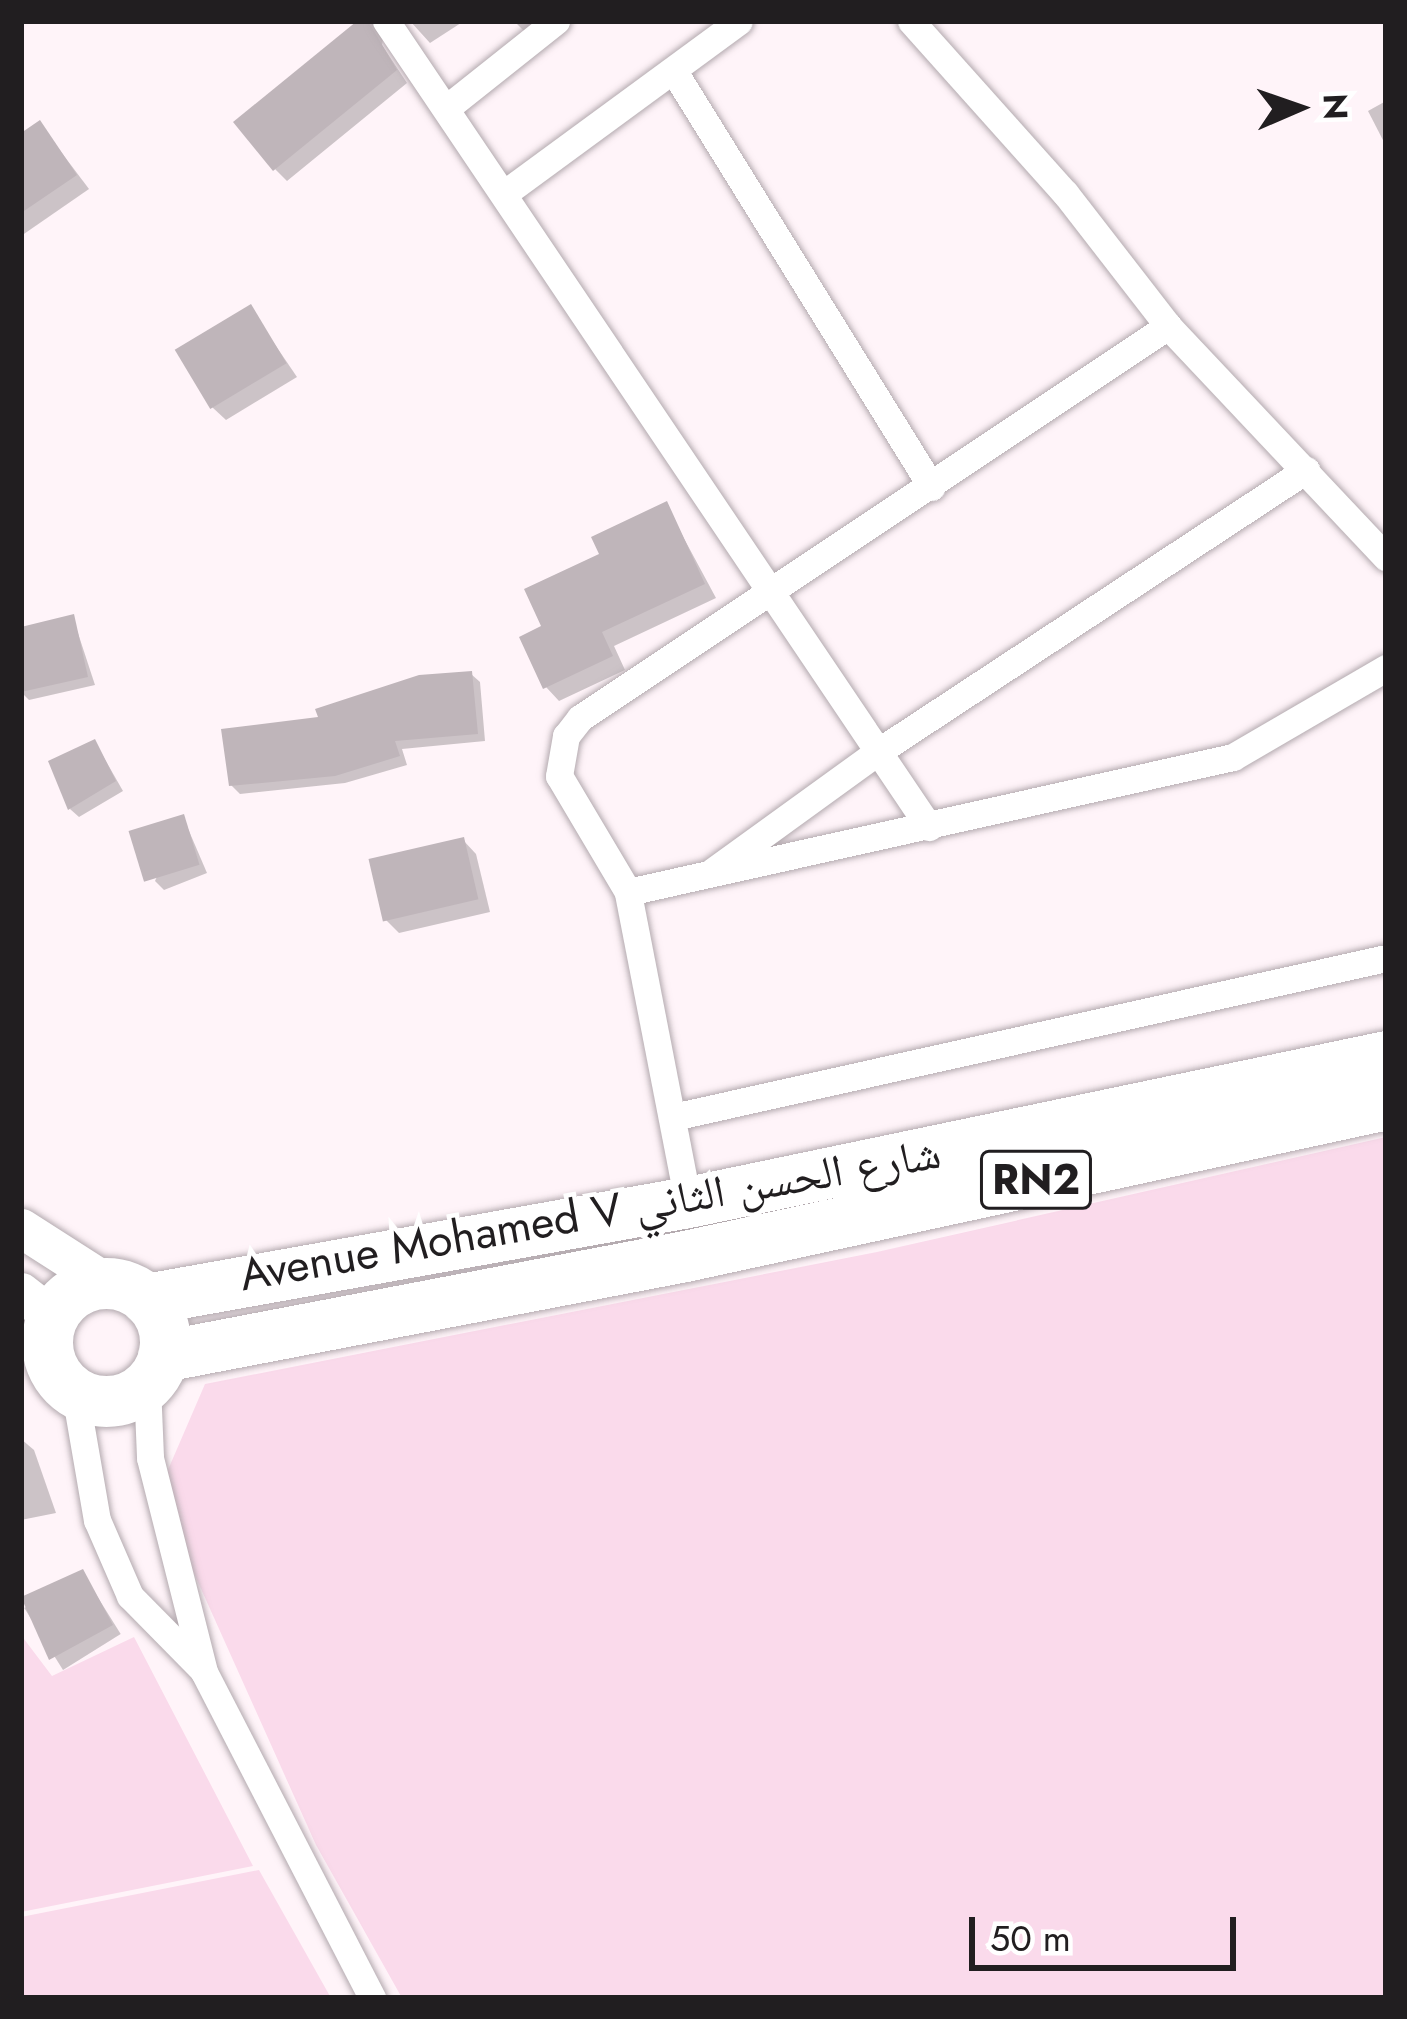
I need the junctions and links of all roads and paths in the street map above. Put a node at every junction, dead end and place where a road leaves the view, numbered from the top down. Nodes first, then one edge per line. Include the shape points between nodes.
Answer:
1 (386, 21) edge
2 (556, 21) edge
3 (739, 21) edge
4 (911, 21) edge
5 (675, 74) junction
6 (449, 106) junction
7 (505, 193) junction
8 (1168, 326) junction
9 (1306, 470) junction
10 (932, 487) junction
11 (1386, 557) edge
12 (772, 594) junction
13 (1386, 668) edge
14 (876, 753) junction
15 (928, 827) junction
16 (704, 878) junction
17 (628, 892) junction
18 (1386, 958) edge
19 (1386, 1056) edge
20 (1386, 1104) edge
21 (673, 1117) junction
22 (688, 1202) junction
23 (21, 1228) edge
24 (126, 1291) junction
25 (32, 1312) edge
26 (155, 1371) junction
27 (54, 1391) edge
28 (204, 1672) junction
29 (372, 1998) edge

1 - 6 street
2 - 6 street
3 - 5 street
4 - 8 street via 1065,193
5 - 7 street
5 - 10 street
6 - 7 street
7 - 12 street
8 - 9 street
8 - 10 street
9 - 11 street
9 - 14 street
10 - 12 street
12 - 14 street
12 - 17 street via 580,718 566,736 560,776
13 - 15 street via 1233,758
14 - 15 street
14 - 16 street
15 - 16 street
16 - 17 street
17 - 21 street
18 - 21 street
19 - 22 highway, Avenue Mohamed V شارع الحسن الثاني / RN2
20 - 26 highway, Avenue Mohamed V شارع الحسن الثاني / RN2
21 - 22 street
22 - 24 highway, Avenue Mohamed V شارع الحسن الثاني / RN2
23 - 24 street
24 - 25 highway, RN2 via 81,1289
24 - 26 highway via 163,1325
25 - 27 highway, RN2
26 - 27 highway, RN2 via 112,1402
26 - 28 street via 149,1458
27 - 28 street via 130,1596
28 - 29 street

